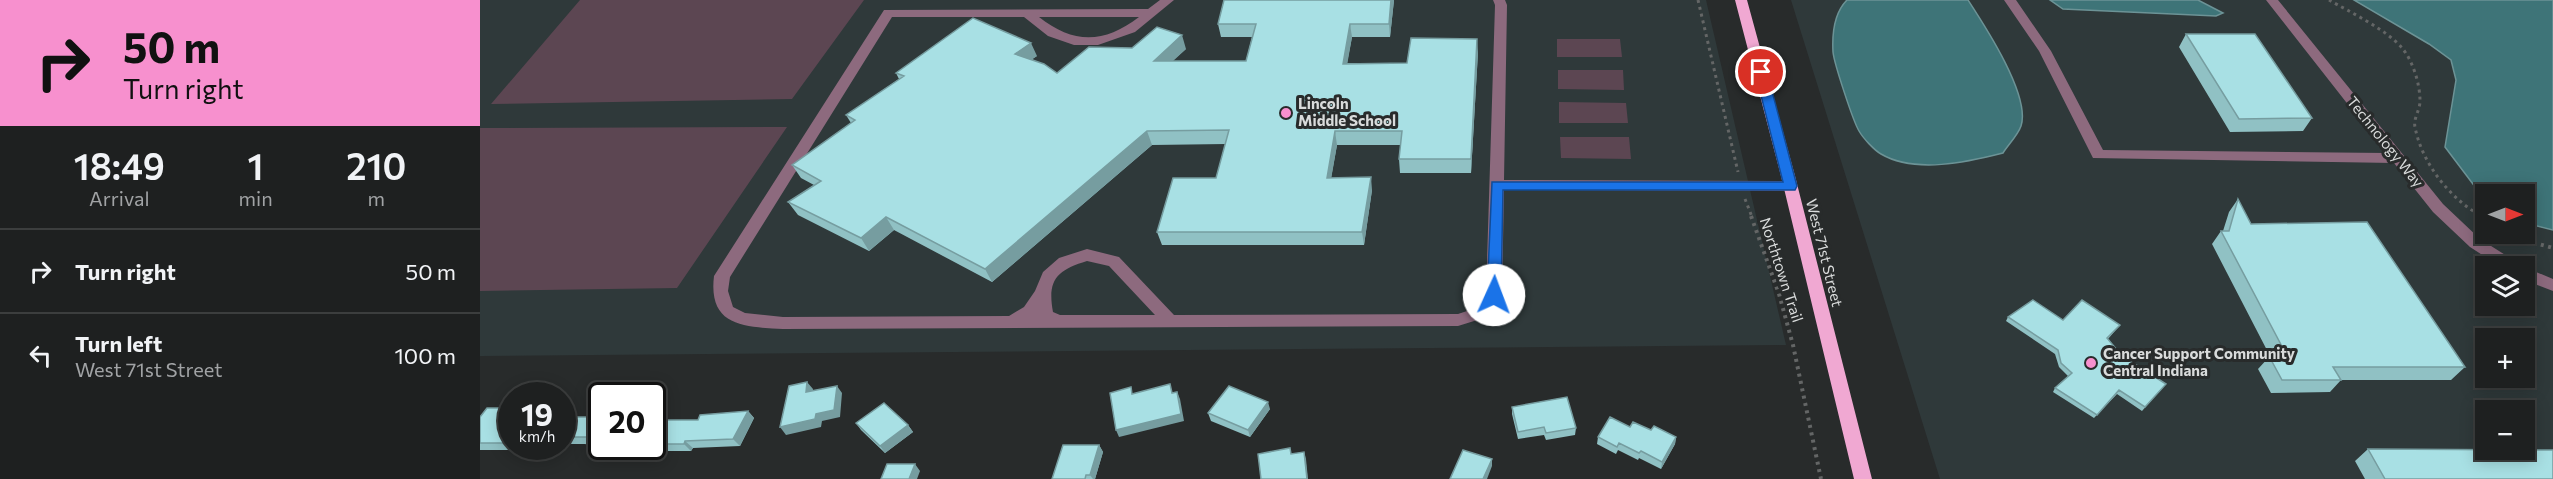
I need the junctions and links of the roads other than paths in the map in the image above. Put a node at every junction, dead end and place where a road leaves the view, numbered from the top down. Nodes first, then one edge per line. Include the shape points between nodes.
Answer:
1 (898, 0) edge
2 (1168, 0) edge
3 (1499, 0) edge
4 (1742, 0) edge
5 (2010, 0) edge
6 (2272, 0) edge
7 (888, 13) junction
8 (1027, 13) junction
9 (1150, 13) junction
10 (2398, 158) junction
11 (1497, 185) junction
12 (1790, 186) junction
13 (2495, 256) edge
14 (2535, 278) edge
15 (2553, 285) edge
16 (1042, 293) junction
17 (1171, 322) junction
18 (1010, 323) junction
19 (1060, 323) junction
20 (1863, 479) edge

1 - 7 street
2 - 9 street
3 - 11 street
4 - 12 main road, West 71st Street
5 - 10 street via 2045,51 2098,155
6 - 10 street, Technology Way
7 - 8 street
7 - 18 street via 722,276 718,293 725,310 742,320
8 - 9 street
8 - 9 street via 1052,33 1074,41 1098,41 1131,29
10 - 13 street, Technology Way via 2438,208
11 - 12 street
11 - 17 street via 1494,295 1481,313 1458,320
12 - 20 main road, West 71st Street
14 - 15 street
16 - 17 street via 1048,276 1064,262 1087,255 1114,261
16 - 18 street via 1030,311
16 - 19 street via 1046,315
17 - 19 street
18 - 19 street

